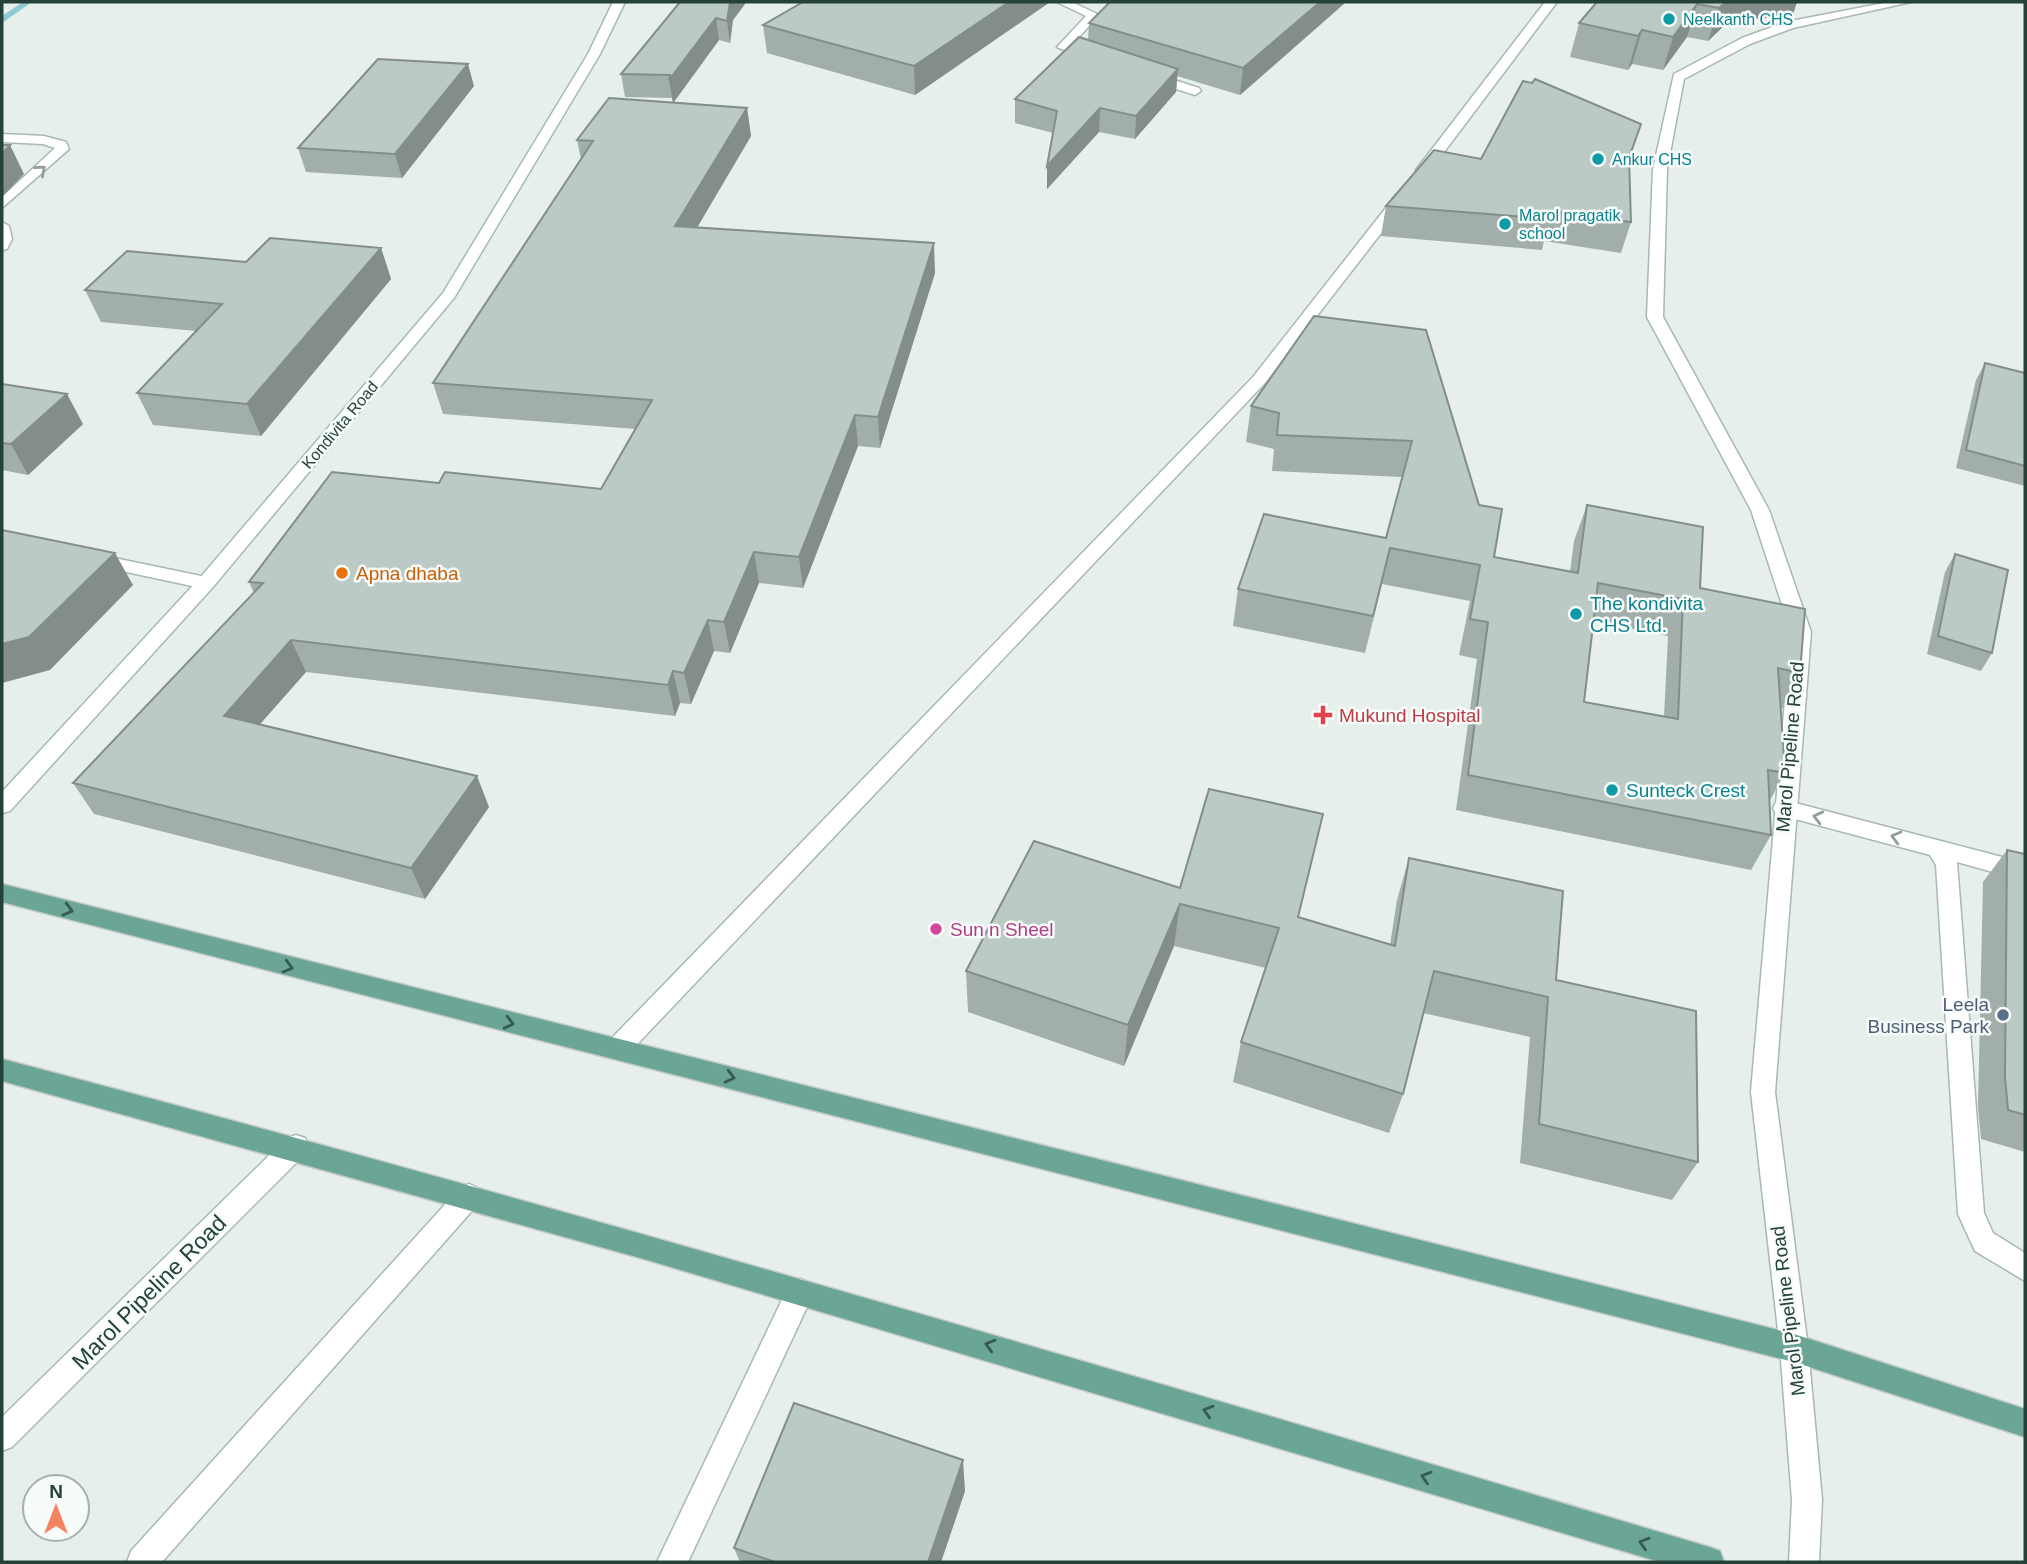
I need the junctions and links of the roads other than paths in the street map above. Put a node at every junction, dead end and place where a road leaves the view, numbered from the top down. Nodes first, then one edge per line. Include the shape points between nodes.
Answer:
1 (619, 2) edge
2 (1063, 2) edge
3 (1551, 2) edge
4 (1905, 2) edge
5 (1103, 60) edge
6 (1142, 74) edge
7 (1195, 91) edge
8 (2, 138) edge
9 (2, 204) edge
10 (2, 226) edge
11 (2, 246) edge
12 (83, 558) edge
13 (206, 583) junction
14 (2, 805) edge
15 (1784, 808) junction
16 (1939, 851) junction
17 (2025, 872) edge
18 (2, 893) edge
19 (617, 1049) junction
20 (2, 1070) edge
21 (296, 1146) junction
22 (469, 1196) junction
23 (2025, 1268) edge
24 (800, 1292) junction
25 (1794, 1348) junction
26 (2025, 1423) edge
27 (2, 1437) edge
28 (142, 1562) edge
29 (672, 1562) edge
30 (1709, 1562) edge
31 (1804, 1562) edge

1 - 13 street, Kondivita Road via 594,54 449,295
2 - 5 street via 1093,15 1063,47
3 - 19 street via 1259,380
4 - 15 street, Marol Pipeline Road via 1790,25 1746,41 1678,77 1660,169 1655,317 1760,510 1801,632
6 - 7 street
9 -> 8 street via 62,149 54,142
10 - 11 street
12 - 13 street
13 - 14 street, Kondivita Road
16 -> 15 street
15 - 25 street, Marol Pipeline Road via 1763,1092
16 - 17 street
16 - 23 street via 1947,864 1971,1214 1983,1242
18 -> 19 main road
19 -> 25 main road
20 - 21 main road
21 - 22 main road
21 - 27 street, Marol Pipeline Road
22 - 24 main road
22 - 28 street
24 - 29 street
30 -> 24 main road
25 - 26 main road
25 - 31 street, Marol Pipeline Road via 1807,1500

